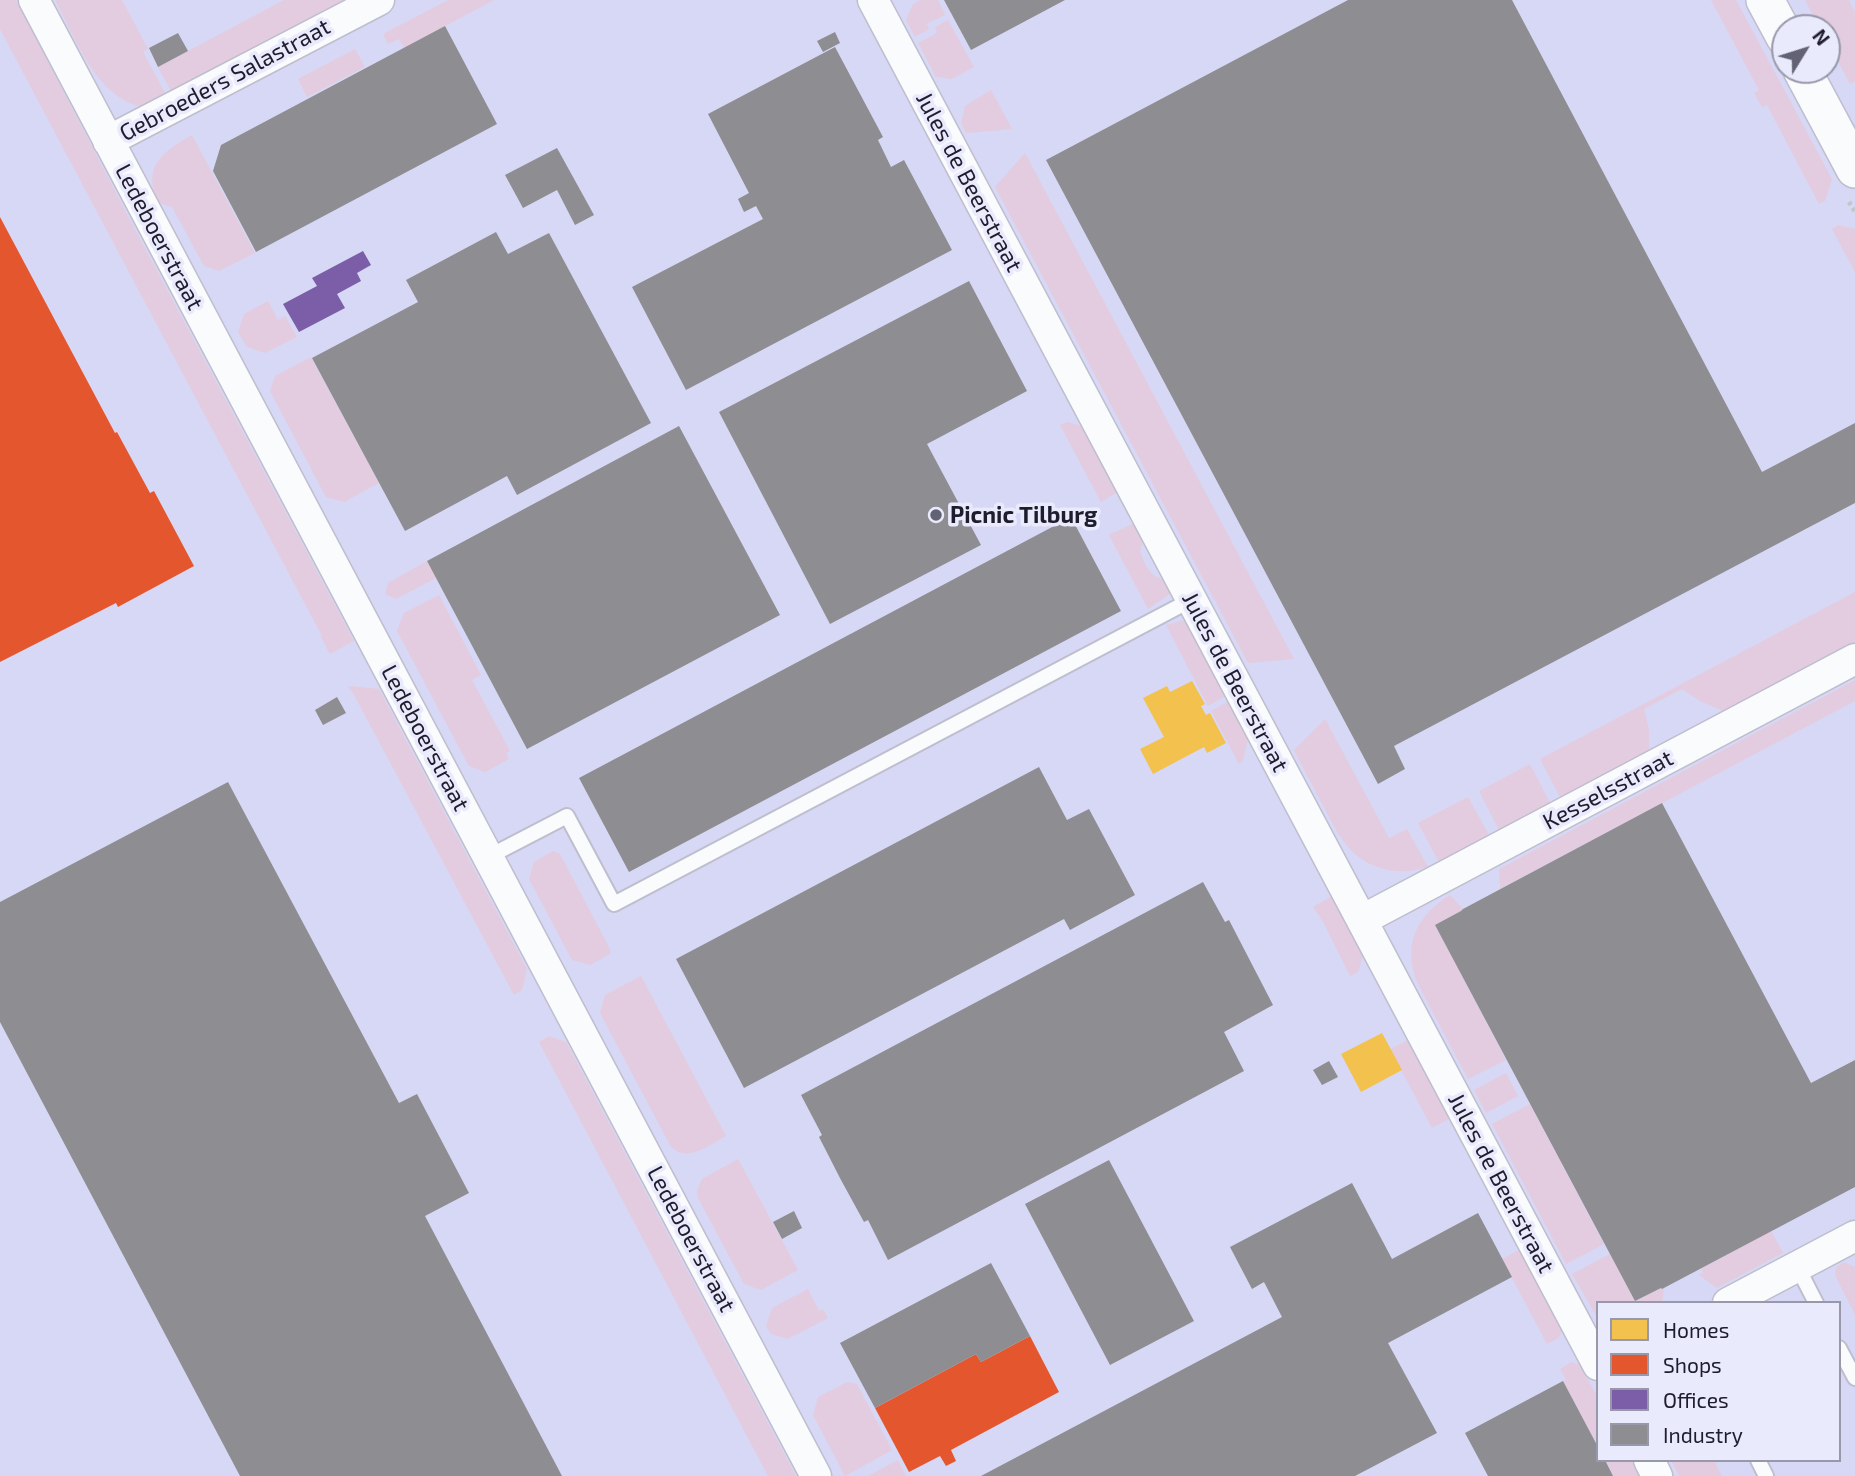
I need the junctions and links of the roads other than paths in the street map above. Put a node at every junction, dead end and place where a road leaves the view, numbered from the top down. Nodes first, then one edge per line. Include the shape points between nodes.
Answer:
1 (34, 0) edge
2 (379, 0) edge
3 (873, 0) edge
4 (1809, 84) edge
5 (108, 141) junction
6 (1855, 169) edge
7 (1191, 600) junction
8 (1855, 659) edge
9 (488, 857) junction
10 (1362, 920) junction
11 (1855, 1236) edge
12 (1797, 1266) junction
13 (1732, 1301) edge
14 (1815, 1301) edge
15 (1841, 1352) edge
16 (1596, 1360) edge
17 (1855, 1378) edge
18 (816, 1476) edge

1 - 5 street, Ledeboerstraat
2 - 5 street, Gebroeders Salastraat
3 - 7 street, Jules de Beerstraat
4 - 6 street
5 - 9 street, Ledeboerstraat
7 - 9 lane via 614,904 567,816
7 - 10 street, Jules de Beerstraat
8 - 10 street, Kesselsstraat
9 - 18 street, Ledeboerstraat
10 - 16 street, Jules de Beerstraat
11 - 12 street
12 - 13 street
12 - 14 lane
15 - 17 lane

